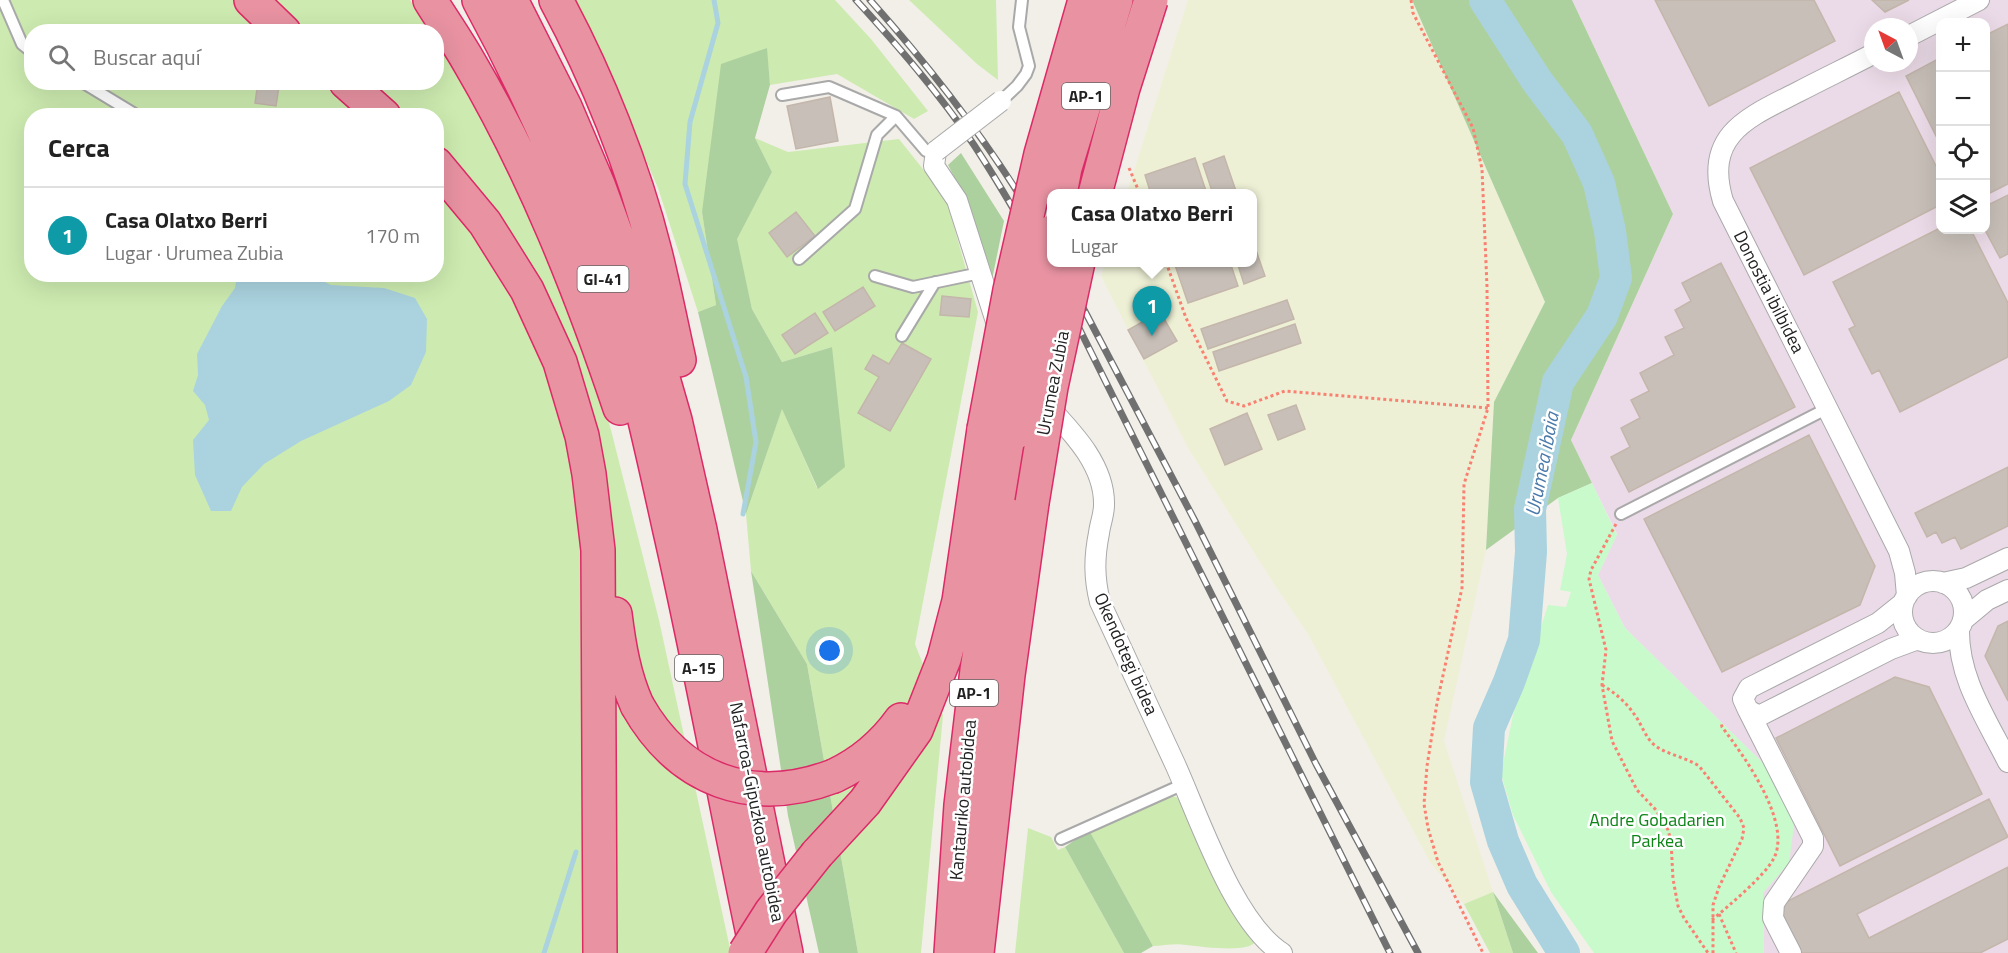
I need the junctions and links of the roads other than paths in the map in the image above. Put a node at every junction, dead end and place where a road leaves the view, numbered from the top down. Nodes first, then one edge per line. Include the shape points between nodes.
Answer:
1 (3, 0) edge
2 (251, 0) edge
3 (430, 0) edge
4 (479, 0) edge
5 (511, 0) edge
6 (555, 0) edge
7 (1022, 0) edge
8 (1086, 0) edge
9 (1116, 0) edge
10 (1151, 0) edge
11 (1979, 0) edge
12 (276, 24) edge
13 (1918, 31) edge
14 (24, 46) edge
15 (1864, 59) edge
16 (95, 90) edge
17 (355, 90) edge
18 (783, 95) dead end
19 (1001, 101) joint
20 (125, 108) edge
21 (375, 108) edge
22 (896, 116) junction
23 (936, 151) junction
24 (444, 174) edge
25 (1061, 189) edge
26 (1096, 189) edge
27 (1047, 254) edge
28 (799, 259) dead end
29 (1077, 267) edge
30 (980, 273) junction
31 (875, 276) dead end
32 (935, 282) junction
33 (902, 336) dead end
34 (1828, 408) junction
35 (999, 432) junction
36 (975, 491) junction
37 (1621, 514) road end
38 (700, 530) junction
39 (598, 550) junction
40 (2008, 558) edge
41 (680, 575) junction
42 (1943, 583) junction
43 (2008, 590) edge
44 (1905, 600) junction
45 (1961, 624) junction
46 (1921, 641) junction
47 (1965, 675) junction
48 (1748, 710) junction
49 (2008, 762) edge
50 (1184, 784) junction
51 (1061, 839) dead end
52 (987, 864) junction
53 (1274, 951) edge
54 (600, 953) edge
55 (745, 953) edge
56 (757, 953) edge
57 (786, 953) edge
58 (951, 953) edge
59 (977, 953) edge
60 (989, 953) edge
61 (1791, 953) edge

1 - 14 lane
2 - 12 highway
3 - 41 highway via 470,62 540,199 575,281 632,442 663,547
4 - 41 highway, GI-41 via 538,117 610,299 648,430
5 - 38 highway, GI-41 via 565,107 622,246 675,420
6 - 38 highway via 590,71 632,178 655,251 704,497
7 - 19 lane via 1019,27 1029,66 1017,86
8 - 35 highway, bridge via 1041,154 1010,290
9 - 25 highway, AP-1, bridge
10 - 26 highway, AP-1, bridge
11 - 13 street
15 - 34 street, Donostia ibilbidea via 1744,121 1727,140 1719,164 1723,201
16 - 20 lane
17 - 21 highway
18 - 22 lane via 829,87
19 - 23 street, bridge
22 - 23 lane via 926,151
22 - 28 lane via 877,135 855,208
23 - 30 street, Okendotegi bidea via 934,166 957,200
24 - 39 highway via 507,256 549,335 582,436
27 - 35 highway, Urumea Zubia / AP-1, bridge
29 - 52 highway, Urumea Zubia / AP-1, bridge via 1051,387 1032,503
30 - 32 lane
30 - 50 street, Okendotegi bidea via 1006,351 1032,389 1077,439 1099,479 1104,508 1094,567 1095,585
31 - 32 lane via 913,287
32 - 33 lane
34 - 37 lane
34 - 44 street, Donostia ibilbidea via 1899,551 1905,573
35 - 36 highway
35 - 58 highway, Kantauriko autobidea / AP-1 via 961,805
36 - 39 highway, bridge via 939,639 920,687 902,718 879,746 850,768 799,788 761,789 723,781 673,751 647,722 629,687 610,574
36 - 55 highway, bridge via 959,601 944,659 916,730 865,802 771,912
38 - 57 highway, Nafarroa-Gipuzkoa autobidea / A-15
39 - 54 highway
40 - 42 street via 1966,578
41 - 56 highway, Nafarroa-Gipuzkoa autobidea / A-15
42 - 44 street via 1922,583
42 - 45 street via 1962,601
43 - 45 street via 1980,605
44 - 46 street via 1906,628
44 - 48 street via 1878,623 1749,688 1743,699
45 - 46 street via 1944,641
45 - 47 street via 1959,652
46 - 47 street
46 - 48 street via 1891,650 1759,716
47 - 49 street
48 - 61 street via 1813,838 1813,846 1774,903 1773,918
50 - 51 lane
50 - 53 street, Okendotegi bidea via 1219,866
52 - 59 highway, Kantauriko autobidea / AP-1
52 - 60 highway

